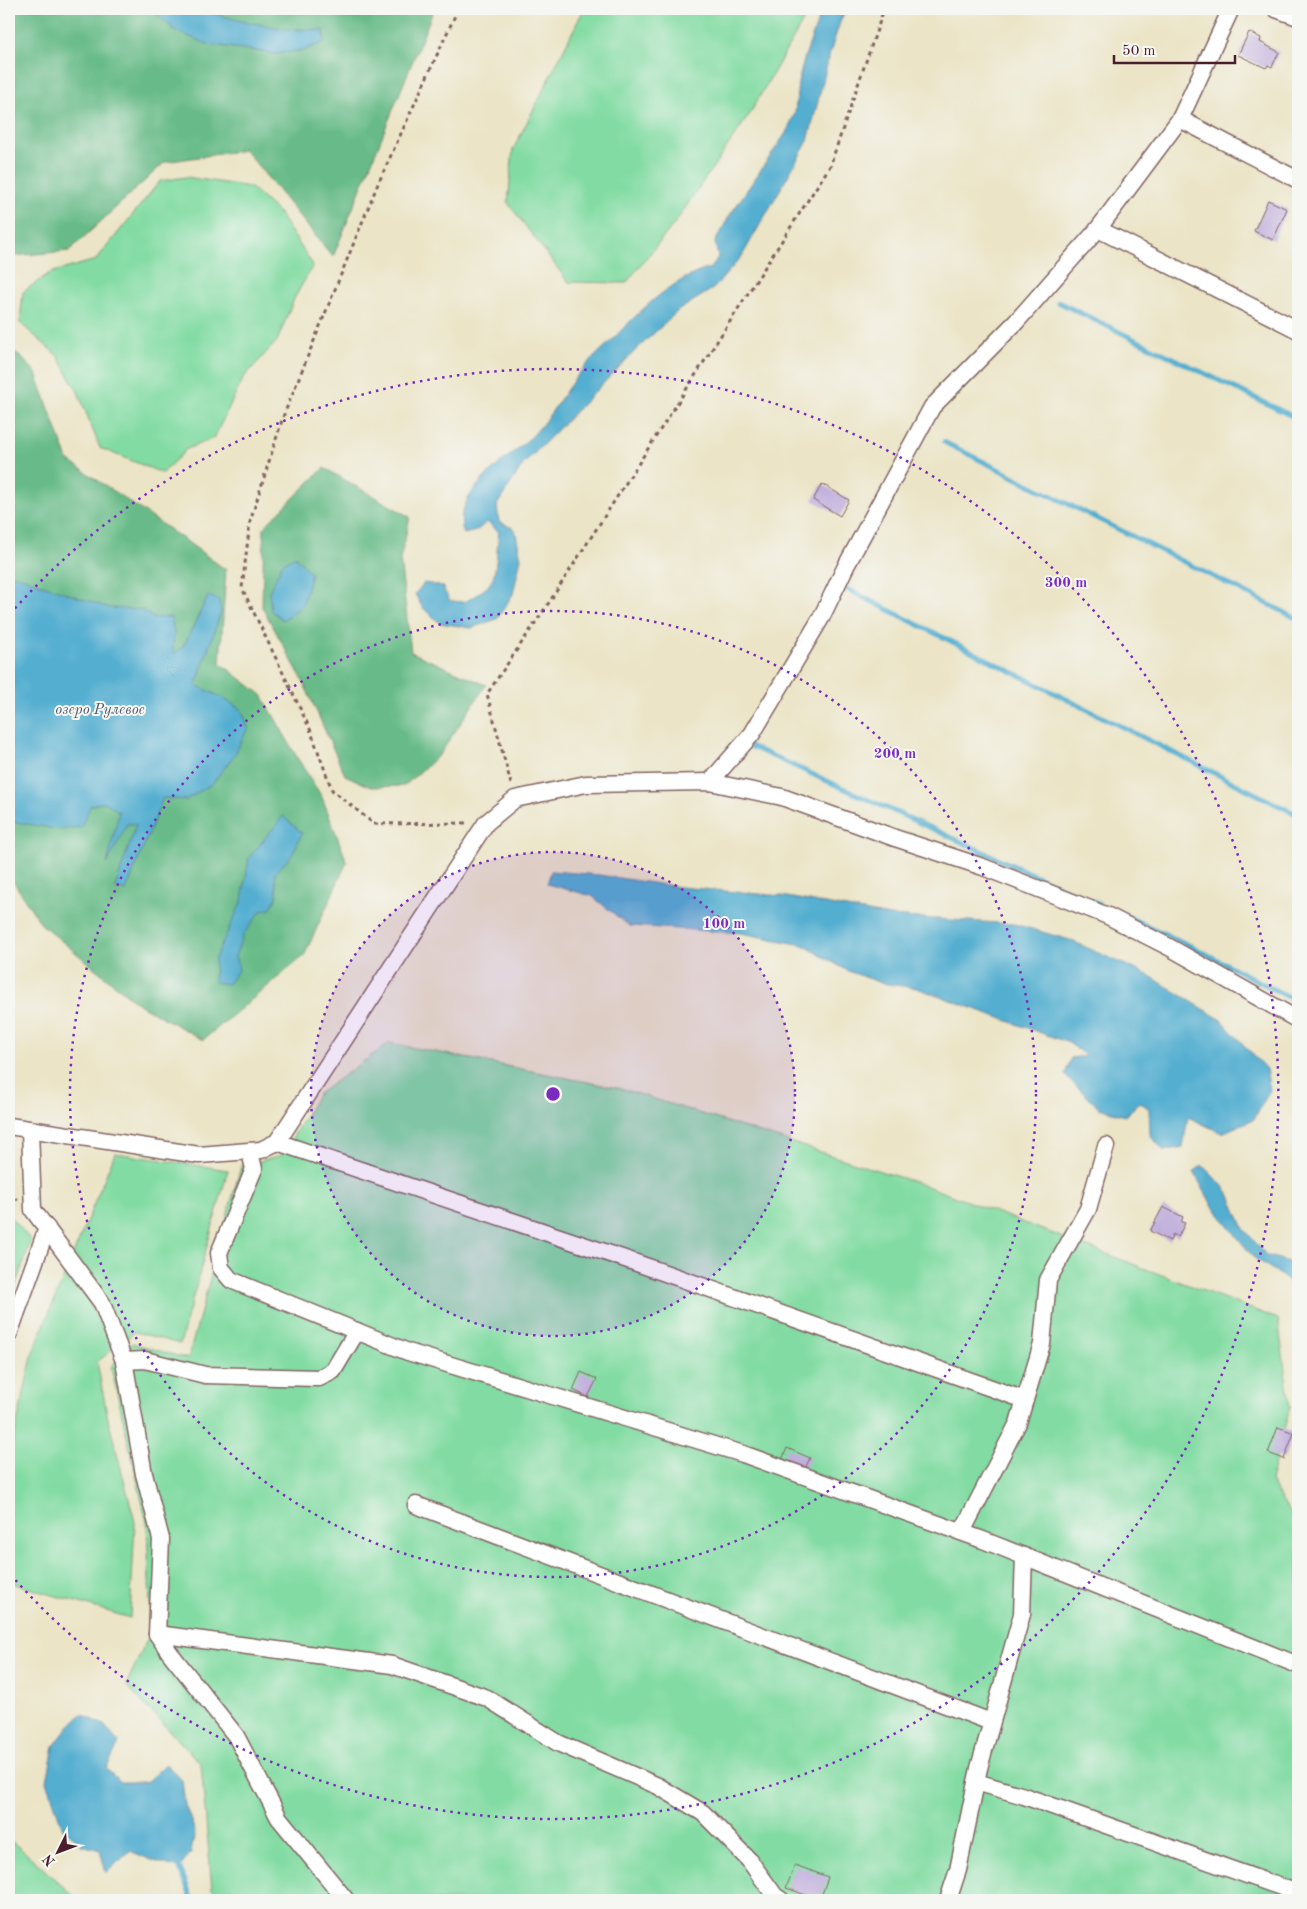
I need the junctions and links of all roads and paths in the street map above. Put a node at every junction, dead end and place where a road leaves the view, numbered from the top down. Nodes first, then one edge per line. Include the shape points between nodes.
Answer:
1 (458, 9) edge
2 (884, 9) edge
3 (1231, 9) edge
4 (1276, 9) edge
5 (1298, 17) edge
6 (1180, 119) junction
7 (1298, 180) edge
8 (1098, 229) junction
9 (1298, 330) edge
10 (710, 782) junction
11 (515, 799) junction
12 (486, 822) junction
13 (1298, 1020) edge
14 (9, 1126) edge
15 (30, 1130) junction
16 (277, 1142) junction
17 (1106, 1146) dead end
18 (250, 1152) junction
19 (47, 1228) junction
20 (357, 1331) junction
21 (9, 1334) edge
22 (124, 1361) junction
23 (1025, 1400) junction
24 (416, 1505) dead end
25 (962, 1532) junction
26 (1024, 1556) junction
27 (157, 1634) junction
28 (1298, 1665) edge
29 (992, 1722) junction
30 (976, 1782) junction
31 (1298, 1892) edge
32 (346, 1900) edge
33 (781, 1900) edge
34 (948, 1900) edge

1 - 12 path via 377,186 283,418 250,522 242,588 310,730 332,790 374,824
2 - 11 path via 830,166 487,694
3 - 6 street
4 - 5 street
6 - 7 street
6 - 8 street
8 - 9 street
8 - 10 street via 1016,322 932,407 820,618 752,734
10 - 11 street via 586,784
10 - 13 street via 782,797 983,867 1108,916
11 - 12 street
12 - 16 street
14 - 15 street
15 - 18 street via 199,1155
15 - 19 street via 33,1210
16 - 18 street
16 - 23 street via 631,1261
17 - 23 street via 1088,1209 1048,1280 1042,1344
18 - 20 street via 254,1169 219,1253 220,1268 231,1280
19 - 21 street
19 - 22 street via 102,1303
20 - 22 street via 333,1371 319,1378 204,1375 145,1360
20 - 25 street via 408,1352 742,1454
22 - 27 street via 144,1474 161,1539
23 - 25 street via 1018,1423
24 - 29 street
25 - 26 street
26 - 28 street
26 - 29 street via 1022,1614
27 - 32 street via 236,1736 279,1818
27 - 33 street via 392,1665 487,1698 558,1743 658,1786 703,1813 749,1860
29 - 30 street
30 - 31 street
30 - 34 street via 958,1870

